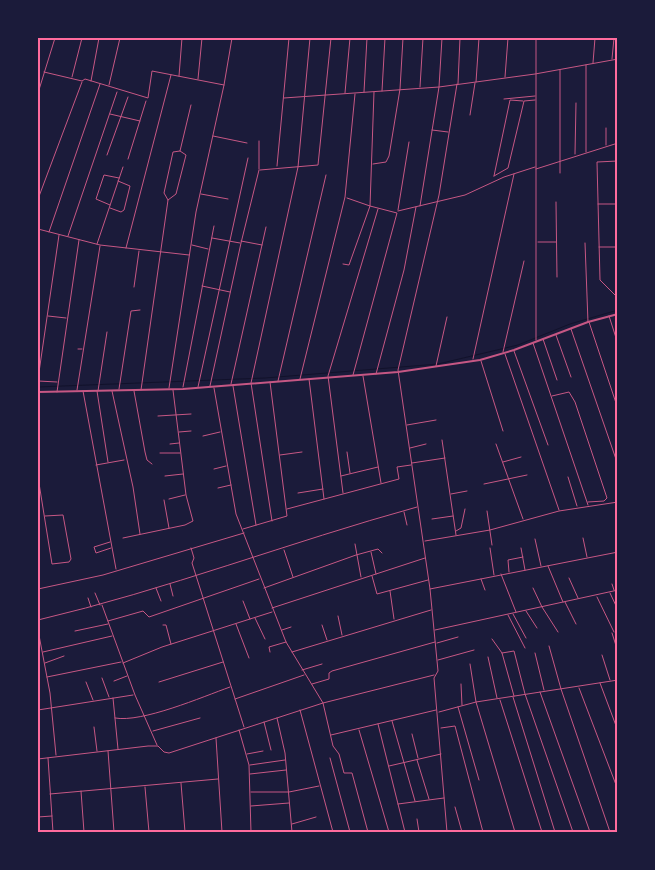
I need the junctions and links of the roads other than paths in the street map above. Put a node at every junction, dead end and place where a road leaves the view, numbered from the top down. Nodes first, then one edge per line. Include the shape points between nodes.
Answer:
1 (55, 38) edge
2 (82, 38) edge
3 (99, 38) edge
4 (120, 38) edge
5 (182, 38) edge
6 (202, 38) edge
7 (232, 38) edge
8 (289, 38) edge
9 (310, 38) edge
10 (331, 38) edge
11 (350, 38) edge
12 (368, 38) edge
13 (385, 38) edge
14 (404, 38) edge
15 (422, 38) edge
16 (442, 38) edge
17 (460, 38) edge
18 (478, 38) edge
19 (508, 38) edge
20 (536, 38) edge
21 (595, 38) edge
22 (614, 38) edge
23 (618, 59) edge
24 (612, 60) junction
25 (593, 64) junction
26 (586, 65) junction
27 (560, 70) junction
28 (44, 72) junction
29 (172, 74) junction
30 (535, 74) junction
31 (179, 76) junction
32 (72, 78) junction
33 (505, 78) junction
34 (198, 79) junction
35 (82, 81) junction
36 (91, 81) junction
37 (475, 82) junction
38 (100, 83) junction
39 (457, 84) junction
40 (224, 85) junction
41 (109, 86) junction
42 (438, 87) junction
43 (420, 88) junction
44 (400, 89) junction
45 (374, 91) junction
46 (382, 91) junction
47 (38, 92) edge
48 (117, 92) dead end
49 (364, 92) junction
50 (345, 93) junction
51 (355, 93) junction
52 (325, 94) junction
53 (305, 96) junction
54 (536, 96) junction
55 (128, 97) dead end
56 (284, 98) junction
57 (504, 99) dead end
58 (536, 100) junction
59 (146, 101) dead end
60 (524, 101) junction
61 (576, 103) dead end
62 (191, 104) dead end
63 (109, 114) junction
64 (470, 114) dead end
65 (122, 116) junction
66 (140, 121) junction
67 (606, 128) dead end
68 (431, 130) junction
69 (449, 132) junction
70 (212, 136) junction
71 (259, 141) dead end
72 (409, 142) dead end
73 (247, 143) dead end
74 (618, 143) edge
75 (606, 146) junction
76 (180, 151) junction
77 (586, 152) junction
78 (107, 155) dead end
79 (575, 155) junction
80 (248, 158) dead end
81 (128, 159) dead end
82 (560, 160) junction
83 (618, 161) edge
84 (372, 164) junction
85 (123, 167) dead end
86 (277, 167) junction
87 (298, 167) junction
88 (536, 168) junction
89 (259, 170) junction
90 (560, 173) dead end
91 (514, 174) junction
92 (326, 175) dead end
93 (119, 180) junction
94 (200, 194) junction
95 (345, 197) junction
96 (228, 198) dead end
97 (38, 199) edge
98 (168, 200) junction
99 (436, 202) junction
100 (556, 202) dead end
101 (598, 204) junction
102 (618, 204) edge
103 (110, 205) junction
104 (370, 206) junction
105 (420, 206) junction
106 (416, 207) junction
107 (109, 208) junction
108 (378, 208) junction
109 (397, 212) junction
110 (214, 226) dead end
111 (266, 227) dead end
112 (38, 229) edge
113 (49, 232) junction
114 (59, 234) junction
115 (67, 237) junction
116 (211, 238) junction
117 (79, 240) junction
118 (229, 242) junction
119 (241, 242) junction
120 (536, 242) junction
121 (557, 242) junction
122 (585, 243) dead end
123 (99, 245) junction
124 (191, 245) junction
125 (262, 245) junction
126 (598, 247) junction
127 (618, 247) edge
128 (126, 248) junction
129 (209, 249) junction
130 (139, 250) junction
131 (160, 252) junction
132 (190, 255) junction
133 (524, 260) dead end
134 (343, 264) dead end
135 (557, 278) dead end
136 (202, 286) junction
137 (134, 287) dead end
138 (219, 291) junction
139 (230, 292) junction
140 (618, 298) edge
141 (140, 310) dead end
142 (618, 314) edge
143 (48, 316) junction
144 (609, 316) junction
145 (447, 317) dead end
146 (67, 318) junction
147 (588, 321) junction
148 (570, 328) junction
149 (107, 332) dead end
150 (556, 334) junction
151 (542, 339) junction
152 (535, 341) junction
153 (618, 344) edge
154 (78, 349) dead end
155 (83, 349) junction
156 (514, 350) junction
157 (503, 352) junction
158 (473, 360) junction
159 (480, 360) junction
160 (436, 366) junction
161 (398, 371) junction
162 (354, 374) junction
163 (376, 374) junction
164 (328, 375) junction
165 (363, 375) junction
166 (571, 377) dead end
167 (309, 378) junction
168 (300, 379) junction
169 (38, 380) edge
170 (278, 380) junction
171 (557, 380) dead end
172 (251, 382) junction
173 (270, 382) junction
174 (57, 383) junction
175 (232, 384) junction
176 (211, 386) junction
177 (198, 387) junction
178 (183, 388) junction
179 (119, 389) junction
180 (142, 389) junction
181 (169, 389) junction
182 (77, 390) junction
183 (97, 390) junction
184 (111, 390) junction
185 (133, 390) junction
186 (173, 390) junction
187 (57, 391) junction
188 (82, 391) junction
189 (38, 392) edge
190 (551, 397) junction
191 (618, 409) edge
192 (191, 414) dead end
193 (176, 415) junction
194 (158, 416) dead end
195 (436, 420) dead end
196 (406, 425) junction
197 (191, 431) dead end
198 (503, 431) dead end
199 (221, 432) junction
200 (178, 433) junction
201 (203, 436) dead end
202 (442, 440) dead end
203 (179, 443) junction
204 (170, 444) dead end
205 (426, 444) dead end
206 (496, 444) dead end
207 (548, 446) dead end
208 (409, 448) junction
209 (302, 452) dead end
210 (347, 452) dead end
211 (160, 453) dead end
212 (181, 453) junction
213 (279, 455) junction
214 (521, 457) dead end
215 (445, 458) junction
216 (126, 460) junction
217 (108, 462) junction
218 (503, 463) junction
219 (152, 464) dead end
220 (411, 464) junction
221 (95, 465) junction
222 (618, 465) edge
223 (227, 466) junction
224 (379, 467) junction
225 (214, 469) dead end
226 (184, 474) junction
227 (350, 474) junction
228 (527, 474) dead end
229 (164, 476) dead end
230 (38, 477) edge
231 (340, 477) junction
232 (568, 477) dead end
233 (509, 479) junction
234 (381, 483) junction
235 (484, 484) dead end
236 (231, 485) junction
237 (218, 488) dead end
238 (324, 489) junction
239 (468, 491) dead end
240 (298, 493) dead end
241 (343, 493) junction
242 (451, 494) junction
243 (186, 495) junction
244 (169, 498) dead end
245 (324, 499) junction
246 (164, 500) dead end
247 (588, 502) junction
248 (618, 502) edge
249 (588, 506) junction
250 (417, 507) junction
251 (578, 507) junction
252 (286, 509) junction
253 (465, 509) dead end
254 (559, 510) junction
255 (404, 511) junction
256 (487, 511) dead end
257 (45, 516) junction
258 (454, 516) junction
259 (432, 518) dead end
260 (524, 520) junction
261 (272, 521) junction
262 (256, 525) junction
263 (408, 525) dead end
264 (169, 529) junction
265 (244, 529) junction
266 (490, 530) junction
267 (456, 531) junction
268 (245, 532) junction
269 (140, 535) junction
270 (456, 535) junction
271 (123, 538) dead end
272 (583, 538) dead end
273 (535, 539) dead end
274 (424, 541) junction
275 (110, 542) junction
276 (355, 544) dead end
277 (492, 545) dead end
278 (191, 547) junction
279 (112, 548) junction
280 (283, 548) junction
281 (490, 548) dead end
282 (521, 548) dead end
283 (371, 551) junction
284 (618, 552) edge
285 (382, 553) dead end
286 (356, 554) junction
287 (523, 557) junction
288 (425, 558) junction
289 (587, 558) junction
290 (253, 559) junction
291 (548, 566) junction
292 (542, 567) junction
293 (116, 570) junction
294 (526, 570) junction
295 (509, 573) junction
296 (376, 574) junction
297 (501, 574) junction
298 (372, 575) junction
299 (196, 576) junction
300 (494, 576) junction
301 (293, 578) junction
302 (361, 578) junction
303 (569, 578) dead end
304 (260, 579) junction
305 (481, 579) junction
306 (428, 580) junction
307 (169, 583) junction
308 (612, 584) dead end
309 (156, 587) junction
310 (264, 588) junction
311 (533, 588) dead end
312 (38, 589) edge
313 (430, 589) junction
314 (485, 590) dead end
315 (618, 590) edge
316 (390, 591) junction
317 (614, 591) junction
318 (610, 592) junction
319 (95, 593) dead end
320 (173, 596) dead end
321 (596, 596) junction
322 (88, 598) dead end
323 (202, 598) junction
324 (578, 599) junction
325 (243, 600) dead end
326 (161, 602) dead end
327 (564, 602) junction
328 (101, 606) junction
329 (542, 607) junction
330 (92, 608) junction
331 (272, 608) junction
332 (432, 609) junction
333 (526, 610) junction
334 (618, 610) edge
335 (273, 611) junction
336 (516, 612) junction
337 (513, 613) junction
338 (507, 614) junction
339 (338, 616) dead end
340 (255, 618) junction
341 (250, 619) junction
342 (38, 620) edge
343 (394, 620) junction
344 (109, 622) junction
345 (236, 624) junction
346 (576, 624) dead end
347 (163, 625) dead end
348 (322, 625) dead end
349 (291, 628) dead end
350 (537, 628) dead end
351 (38, 630) edge
352 (434, 630) junction
353 (213, 631) junction
354 (281, 631) junction
355 (75, 632) dead end
356 (558, 632) dead end
357 (113, 635) junction
358 (342, 636) junction
359 (458, 637) dead end
360 (526, 638) dead end
361 (265, 639) dead end
362 (492, 639) dead end
363 (327, 641) junction
364 (286, 642) junction
365 (435, 643) junction
366 (41, 644) junction
367 (171, 644) junction
368 (38, 645) edge
369 (549, 646) dead end
370 (525, 648) dead end
371 (474, 650) dead end
372 (43, 652) junction
373 (270, 652) dead end
374 (291, 652) junction
375 (502, 652) junction
376 (618, 652) edge
377 (535, 653) dead end
378 (602, 655) dead end
379 (64, 656) dead end
380 (488, 657) dead end
381 (249, 658) dead end
382 (437, 660) junction
383 (122, 662) junction
384 (223, 662) junction
385 (45, 663) junction
386 (322, 664) dead end
387 (470, 664) dead end
388 (302, 670) junction
389 (305, 674) junction
390 (436, 675) junction
391 (128, 676) junction
392 (47, 677) junction
393 (102, 678) dead end
394 (618, 680) edge
395 (114, 681) dead end
396 (610, 681) junction
397 (86, 682) dead end
398 (159, 682) dead end
399 (600, 682) junction
400 (312, 684) junction
401 (461, 684) dead end
402 (578, 686) junction
403 (231, 687) junction
404 (561, 689) junction
405 (544, 691) junction
406 (539, 692) junction
407 (134, 694) junction
408 (525, 694) junction
409 (513, 696) junction
410 (111, 698) junction
411 (234, 699) junction
412 (498, 699) junction
413 (93, 701) junction
414 (476, 702) junction
415 (323, 703) junction
416 (462, 706) junction
417 (458, 707) junction
418 (52, 708) junction
419 (38, 710) edge
420 (300, 710) junction
421 (437, 711) junction
422 (145, 715) junction
423 (277, 717) junction
424 (115, 718) junction
425 (200, 718) dead end
426 (264, 721) junction
427 (392, 721) junction
428 (378, 724) junction
429 (94, 727) dead end
430 (244, 728) junction
431 (359, 728) junction
432 (439, 729) junction
433 (239, 730) junction
434 (153, 731) junction
435 (618, 731) edge
436 (412, 734) dead end
437 (330, 736) junction
438 (216, 738) junction
439 (158, 746) junction
440 (118, 749) junction
441 (108, 750) junction
442 (271, 750) dead end
443 (97, 752) junction
444 (263, 752) dead end
445 (441, 754) junction
446 (246, 755) junction
447 (56, 756) junction
448 (38, 758) edge
449 (48, 758) junction
450 (330, 758) dead end
451 (418, 759) junction
452 (286, 760) junction
453 (404, 762) junction
454 (249, 765) junction
455 (388, 767) junction
456 (287, 770) junction
457 (250, 774) junction
458 (218, 779) junction
459 (479, 780) dead end
460 (182, 783) junction
461 (145, 786) junction
462 (320, 786) junction
463 (111, 788) junction
464 (618, 790) edge
465 (81, 791) junction
466 (250, 792) junction
467 (289, 792) junction
468 (50, 794) junction
469 (444, 798) junction
470 (429, 800) junction
471 (415, 802) junction
472 (290, 803) junction
473 (398, 804) junction
474 (250, 806) junction
475 (455, 807) dead end
476 (52, 816) junction
477 (38, 817) edge
478 (316, 817) dead end
479 (417, 819) dead end
480 (292, 824) junction
481 (53, 832) edge
482 (84, 832) edge
483 (114, 832) edge
484 (149, 832) edge
485 (186, 832) edge
486 (222, 832) edge
487 (251, 832) edge
488 (292, 832) edge
489 (333, 832) edge
490 (350, 832) edge
491 (368, 832) edge
492 (389, 832) edge
493 (405, 832) edge
494 (419, 832) edge
495 (447, 832) edge
496 (462, 832) edge
497 (483, 832) edge
498 (516, 832) edge
499 (542, 832) edge
500 (555, 832) edge
501 (573, 832) edge
502 (590, 832) edge
503 (610, 832) edge

1 - 28 street
2 - 32 street
3 - 36 street
4 - 41 street
5 - 31 street
6 - 34 street
7 - 40 street
8 - 56 street
9 - 53 street
10 - 52 street
11 - 50 street
12 - 49 street
13 - 46 street
14 - 44 street
15 - 43 street
16 - 42 street
17 - 39 street
18 - 37 street
19 - 33 street
20 - 30 street
21 - 25 street
22 - 24 street
23 - 24 street
24 - 25 street
25 - 26 street
26 - 27 street
26 - 77 street
27 - 30 street
27 - 82 street
28 - 32 street
28 - 47 street
29 - 31 street
29 - 41 street via 151,71 148,98
29 - 128 street
30 - 33 street
30 - 54 street
31 - 34 street
32 - 35 street
33 - 37 street
34 - 40 street
35 - 36 street
35 - 97 street
36 - 38 street
37 - 39 street
37 - 64 street
38 - 41 street
38 - 113 street
39 - 42 street
39 - 69 street
40 - 70 street
42 - 43 street
42 - 68 street
43 - 44 street
44 - 46 street
44 - 84 street via 389,159
45 - 46 street
45 - 49 street
45 - 84 street
48 - 63 street
49 - 51 street
50 - 51 street
50 - 52 street
51 - 95 street
52 - 53 street
52 - 87 street via 318,165
53 - 56 street
53 - 87 street
54 - 57 street
54 - 58 street
55 - 65 street
56 - 86 street
58 - 60 street
58 - 88 street
59 - 66 street
60 - 60 street via 510,100 494,176 508,168
61 - 79 street
62 - 76 street
63 - 65 street
63 - 115 street
65 - 66 street
65 - 78 street
66 - 81 street
67 - 75 street
68 - 69 street
68 - 105 street
69 - 99 street
70 - 73 street
70 - 94 street
71 - 89 street
72 - 109 street
74 - 75 street
75 - 77 street
76 - 98 street via 173,152 164,191
76 - 98 street via 186,155 176,194
77 - 79 street
79 - 82 street
80 - 118 street
82 - 88 street
82 - 90 street
83 - 101 street via 598,162
84 - 104 street
85 - 93 street
86 - 87 street
86 - 89 street
87 - 172 street
88 - 91 street
88 - 120 street
89 - 119 street
91 - 99 street via 464,195
91 - 158 street
92 - 170 street
93 - 103 street
93 - 103 street via 107,175 104,177 96,199
93 - 107 street via 130,186 124,210
94 - 96 street
94 - 124 street
95 - 104 street
95 - 168 street
98 - 131 street
99 - 105 street
99 - 161 street
100 - 121 street
101 - 102 street
101 - 126 street
103 - 107 street
104 - 108 street
104 - 134 street via 349,265
105 - 106 street
106 - 109 street
106 - 163 street via 404,270
107 - 123 street
108 - 109 street
108 - 164 street
109 - 162 street
110 - 116 street
111 - 125 street
112 - 113 street
113 - 114 street
114 - 115 street
114 - 143 street
115 - 117 street
116 - 118 street
116 - 129 street
117 - 123 street
117 - 146 street
118 - 119 street
118 - 138 street
119 - 125 street
119 - 139 street
120 - 121 street
120 - 152 street
121 - 135 street
122 - 147 street
123 - 128 street
123 - 155 street
124 - 129 street
124 - 132 street
125 - 175 street
126 - 127 street
126 - 140 street via 600,280
128 - 130 street
129 - 136 street
130 - 131 street
130 - 137 street
131 - 132 street
131 - 180 street
132 - 181 street
133 - 157 street
136 - 138 street
136 - 178 street
138 - 139 street
138 - 177 street
139 - 176 street
141 - 179 street via 131,311
142 - 144 street
143 - 146 street
143 - 169 street
144 - 147 street
144 - 153 street
145 - 160 street
146 - 174 street
147 - 148 street
147 - 191 street
148 - 150 street
148 - 222 street
149 - 183 street
150 - 151 street
150 - 166 street
151 - 152 street
151 - 171 street
152 - 156 street
152 - 190 street
154 - 155 street
155 - 182 street
156 - 157 street
156 - 207 street
157 - 159 street
157 - 254 street
158 - 159 street
158 - 160 street
159 - 198 street
160 - 161 street
161 - 163 street
161 - 196 street
162 - 164 street
162 - 165 street
163 - 165 street
164 - 167 street
164 - 231 street
165 - 224 street
167 - 168 street
167 - 238 street
168 - 170 street
169 - 174 street
170 - 173 street
172 - 173 street
172 - 175 street
172 - 261 street
173 - 213 street
174 - 187 street
175 - 176 street
175 - 262 street
176 - 177 street
176 - 199 street
177 - 178 street
178 - 186 street
179 - 184 street
179 - 185 street
180 - 181 street
180 - 185 street
181 - 186 street
182 - 187 street
182 - 188 street
183 - 184 street
183 - 188 street
183 - 217 street
184 - 216 street
185 - 219 street via 145,452
186 - 193 street
187 - 189 street
188 - 221 street
190 - 247 street
190 - 247 street via 569,392 575,402 607,498
192 - 193 street
193 - 194 street
193 - 200 street
195 - 196 street
196 - 208 street
197 - 200 street
199 - 201 street
199 - 223 street
200 - 203 street
202 - 215 street
203 - 204 street
203 - 212 street
205 - 208 street
206 - 218 street
208 - 220 street
209 - 213 street
210 - 227 street
211 - 212 street
212 - 226 street
213 - 252 street
214 - 218 street
215 - 220 street
215 - 242 street
216 - 217 street
216 - 269 street
217 - 221 street
218 - 233 street
220 - 234 street via 397,467 400,479
220 - 250 street
221 - 275 street
223 - 225 street
223 - 236 street
224 - 227 street
224 - 234 street
226 - 229 street
226 - 243 street
227 - 231 street
228 - 233 street
230 - 257 street
231 - 241 street
232 - 251 street
233 - 235 street
233 - 260 street
234 - 241 street
236 - 237 street
236 - 265 street via 236,514
238 - 240 street
238 - 245 street
239 - 242 street
241 - 245 street
242 - 258 street
243 - 244 street
243 - 264 street via 193,522
245 - 252 street
246 - 264 street
247 - 249 street
248 - 249 street
249 - 251 street
250 - 255 street
250 - 274 street
251 - 254 street
252 - 261 street via 286,516
253 - 267 street via 461,528
254 - 260 street
255 - 263 street
255 - 280 street
256 - 266 street
257 - 257 street via 52,564 69,562 63,515
258 - 259 street
258 - 267 street
260 - 266 street
261 - 262 street
262 - 265 street
264 - 269 street
265 - 268 street
266 - 270 street
266 - 277 street
267 - 270 street
268 - 278 street
268 - 290 street
269 - 271 street
270 - 274 street
272 - 289 street
273 - 292 street
274 - 288 street
275 - 279 street
275 - 279 street via 94,547 96,552
276 - 286 street
278 - 293 street
278 - 299 street via 194,558 191,562
279 - 293 street
280 - 290 street
280 - 301 street
281 - 300 street
282 - 287 street
283 - 285 street via 379,549
283 - 286 street
283 - 296 street
284 - 289 street
286 - 301 street
286 - 302 street
287 - 294 street
287 - 295 street via 508,560
288 - 296 street
288 - 306 street
289 - 291 street
290 - 299 street
290 - 304 street
291 - 292 street
291 - 327 street
292 - 294 street
293 - 312 street
294 - 295 street
295 - 297 street
296 - 298 street
297 - 300 street
297 - 336 street
298 - 302 street
298 - 316 street via 376,594
299 - 307 street
299 - 323 street
300 - 305 street
301 - 310 street
302 - 331 street
303 - 324 street
304 - 310 street
304 - 323 street
305 - 313 street
305 - 314 street
306 - 313 street
306 - 316 street
307 - 309 street
307 - 320 street
308 - 317 street
309 - 326 street
309 - 328 street
310 - 331 street
311 - 329 street
313 - 332 street
315 - 317 street
316 - 343 street
317 - 318 street
318 - 321 street
318 - 334 street
319 - 328 street
321 - 324 street
321 - 376 street
322 - 330 street
323 - 344 street via 149,617 141,611
323 - 353 street
324 - 327 street
325 - 341 street
327 - 329 street
327 - 346 street
328 - 330 street
328 - 344 street
329 - 333 street
329 - 356 street
330 - 342 street
331 - 335 street
332 - 343 street
332 - 352 street
333 - 336 street
333 - 350 street
335 - 340 street
335 - 354 street
336 - 337 street
337 - 338 street
337 - 360 street
338 - 352 street
338 - 370 street
339 - 358 street
340 - 341 street
340 - 361 street
341 - 345 street
343 - 358 street
344 - 355 street
344 - 357 street
345 - 353 street
345 - 381 street
347 - 367 street via 166,624
348 - 363 street
349 - 354 street
351 - 366 street
352 - 365 street
353 - 367 street
353 - 384 street
354 - 364 street
357 - 372 street
357 - 383 street
358 - 363 street
359 - 365 street
362 - 375 street
363 - 374 street
364 - 373 street via 269,647
364 - 374 street
365 - 382 street
365 - 400 street via 330,671 329,679
366 - 368 street
366 - 372 street
367 - 383 street
369 - 404 street
371 - 382 street
372 - 385 street
374 - 388 street
375 - 408 street via 514,651
375 - 409 street
377 - 405 street
378 - 396 street
379 - 385 street
380 - 412 street
382 - 390 street
383 - 391 street
383 - 392 street
384 - 398 street
384 - 403 street
385 - 392 street
386 - 388 street
387 - 414 street
388 - 389 street
389 - 400 street
389 - 411 street
390 - 415 street
390 - 421 street
391 - 395 street
391 - 407 street
392 - 418 street
393 - 410 street
394 - 396 street
396 - 399 street
397 - 413 street
399 - 402 street
399 - 435 street
400 - 415 street
401 - 416 street
402 - 404 street
402 - 464 street
403 - 411 street
403 - 422 street
404 - 405 street
404 - 503 street
405 - 406 street
406 - 408 street
406 - 502 street
407 - 410 street
407 - 422 street
408 - 409 street
408 - 501 street
409 - 412 street
409 - 500 street
410 - 413 street
410 - 424 street
411 - 430 street
412 - 414 street
412 - 499 street
413 - 418 street
414 - 416 street
414 - 498 street
415 - 420 street
415 - 437 street
416 - 417 street
417 - 421 street
417 - 459 street
418 - 419 street
418 - 447 street
420 - 423 street
420 - 462 street
421 - 427 street
421 - 432 street
422 - 424 street
422 - 434 street
423 - 426 street
423 - 452 street
424 - 440 street
425 - 434 street
426 - 430 street
426 - 442 street
427 - 428 street
427 - 453 street
428 - 431 street
428 - 455 street
429 - 443 street
430 - 433 street
431 - 437 street
431 - 492 street
432 - 445 street
432 - 497 street via 455,726
433 - 438 street
433 - 446 street
434 - 439 street
436 - 451 street
437 - 491 street via 345,773 352,773
438 - 439 street via 168,753
438 - 458 street
439 - 440 street
440 - 441 street
441 - 443 street
441 - 463 street
443 - 447 street
444 - 446 street
445 - 451 street
445 - 469 street
446 - 454 street
447 - 449 street
448 - 449 street
449 - 468 street
450 - 490 street
451 - 453 street
451 - 470 street
452 - 454 street
452 - 456 street
453 - 455 street
453 - 471 street
454 - 457 street
455 - 473 street
456 - 457 street
456 - 467 street
457 - 466 street
458 - 460 street
458 - 486 street
460 - 461 street
460 - 485 street
461 - 463 street
461 - 484 street
462 - 467 street
462 - 489 street
463 - 465 street
463 - 483 street
465 - 468 street
465 - 482 street
466 - 467 street
466 - 474 street
467 - 472 street
468 - 476 street
469 - 470 street
469 - 495 street
470 - 471 street
471 - 473 street
472 - 474 street
472 - 480 street
473 - 493 street
474 - 487 street
475 - 496 street
476 - 477 street
476 - 481 street
478 - 480 street
479 - 494 street
480 - 488 street

